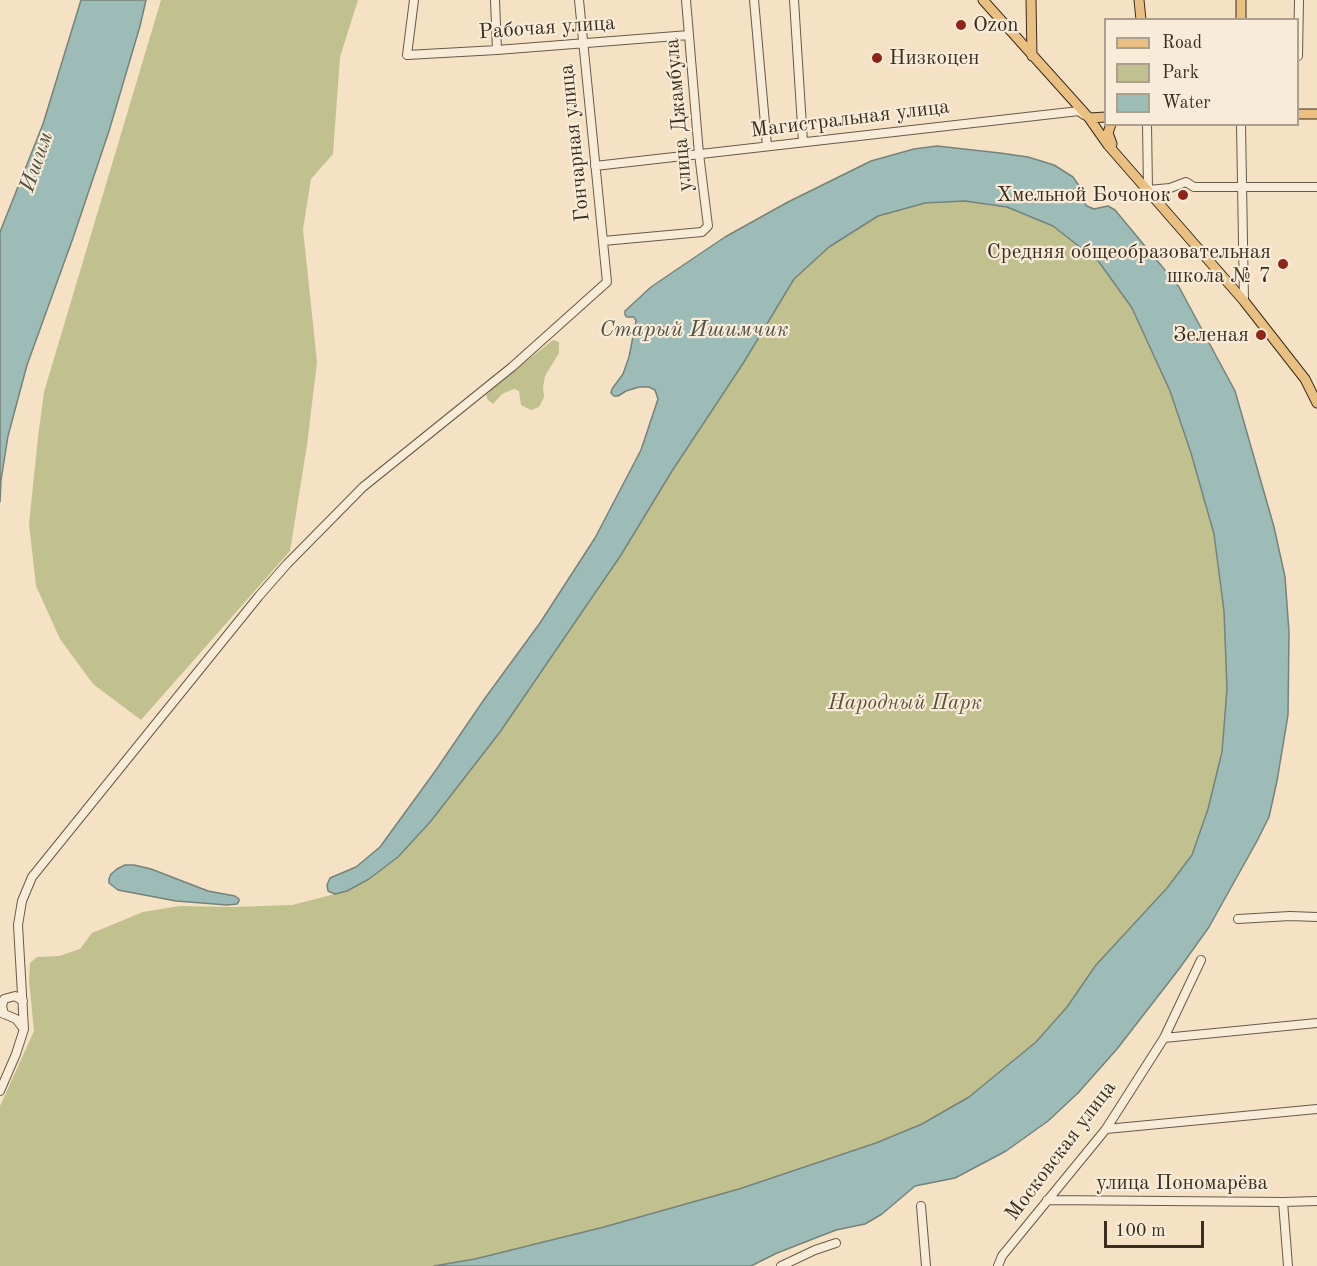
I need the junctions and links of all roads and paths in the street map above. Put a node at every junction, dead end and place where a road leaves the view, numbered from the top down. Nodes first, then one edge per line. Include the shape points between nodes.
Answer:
1 (414, 0) edge
2 (495, 0) edge
3 (579, 0) edge
4 (686, 0) edge
5 (754, 0) edge
6 (794, 0) edge
7 (983, 0) edge
8 (1031, 0) edge
9 (1139, 0) edge
10 (1241, 0) edge
11 (1299, 0) edge
12 (1141, 18) edge
13 (1241, 18) edge
14 (1299, 18) edge
15 (689, 35) junction
16 (584, 43) junction
17 (497, 50) junction
18 (1032, 56) junction
19 (1299, 114) edge
20 (1317, 114) edge
21 (1104, 117) edge
22 (1089, 118) junction
23 (1110, 126) edge
24 (1147, 126) edge
25 (1241, 126) edge
26 (802, 142) junction
27 (767, 146) junction
28 (1115, 152) junction
29 (699, 154) junction
30 (595, 166) junction
31 (1317, 187) edge
32 (1241, 188) junction
33 (1148, 190) junction
34 (603, 241) junction
35 (1244, 301) junction
36 (1317, 404) edge
37 (1317, 916) edge
38 (1238, 919) dead end
39 (1201, 960) dead end
40 (23, 1001) junction
41 (2, 1013) edge
42 (1317, 1023) edge
43 (24, 1029) junction
44 (1164, 1038) junction
45 (0, 1090) edge
46 (1317, 1109) edge
47 (1106, 1128) junction
48 (1047, 1200) junction
49 (1317, 1201) edge
50 (1283, 1202) junction
51 (921, 1206) dead end
52 (836, 1242) dead end
53 (781, 1266) edge
54 (926, 1266) edge
55 (998, 1266) edge
56 (1288, 1266) edge

1 - 17 street, Рабочая улица via 407,55
2 - 17 street
3 - 16 street, Гончарная улица
4 - 15 street, улица Джамбула
5 - 27 street
6 - 26 street
7 - 18 main road
8 - 18 main road
9 - 12 main road
10 - 13 main road
11 - 14 street
15 - 16 street, Рабочая улица
15 - 29 street, улица Джамбула
16 - 17 street, Рабочая улица
16 - 30 street, Гончарная улица
18 - 22 main road
19 - 20 main road
21 - 22 main road, Магистральная улица
22 - 26 street, Магистральная улица via 1079,111
22 - 28 main road
23 - 28 main road via 1108,133
24 - 33 street
25 - 32 street
26 - 27 street, Магистральная улица
27 - 29 street, Магистральная улица
28 - 33 main road
29 - 30 street, Магистральная улица
29 - 34 street, улица Джамбула via 708,226 702,232
30 - 34 street, Гончарная улица
31 - 32 street
32 - 33 street via 1194,186 1186,182
32 - 35 street
33 - 35 main road
34 - 40 street, Гончарная улица via 607,282 512,367 363,487 287,564 32,877 18,925
35 - 36 main road via 1305,379
37 - 38 street
39 - 44 street, Московская улица
40 - 41 street via 15,996 4,999
40 - 43 street
41 - 43 street via 16,1019
42 - 44 street
43 - 45 street
44 - 47 street, Московская улица
46 - 47 street
47 - 48 street, Московская улица
48 - 50 street, улица Пономарёва
48 - 55 street, Московская улица
49 - 50 street, улица Пономарёва
50 - 56 street
51 - 54 street
52 - 53 street

